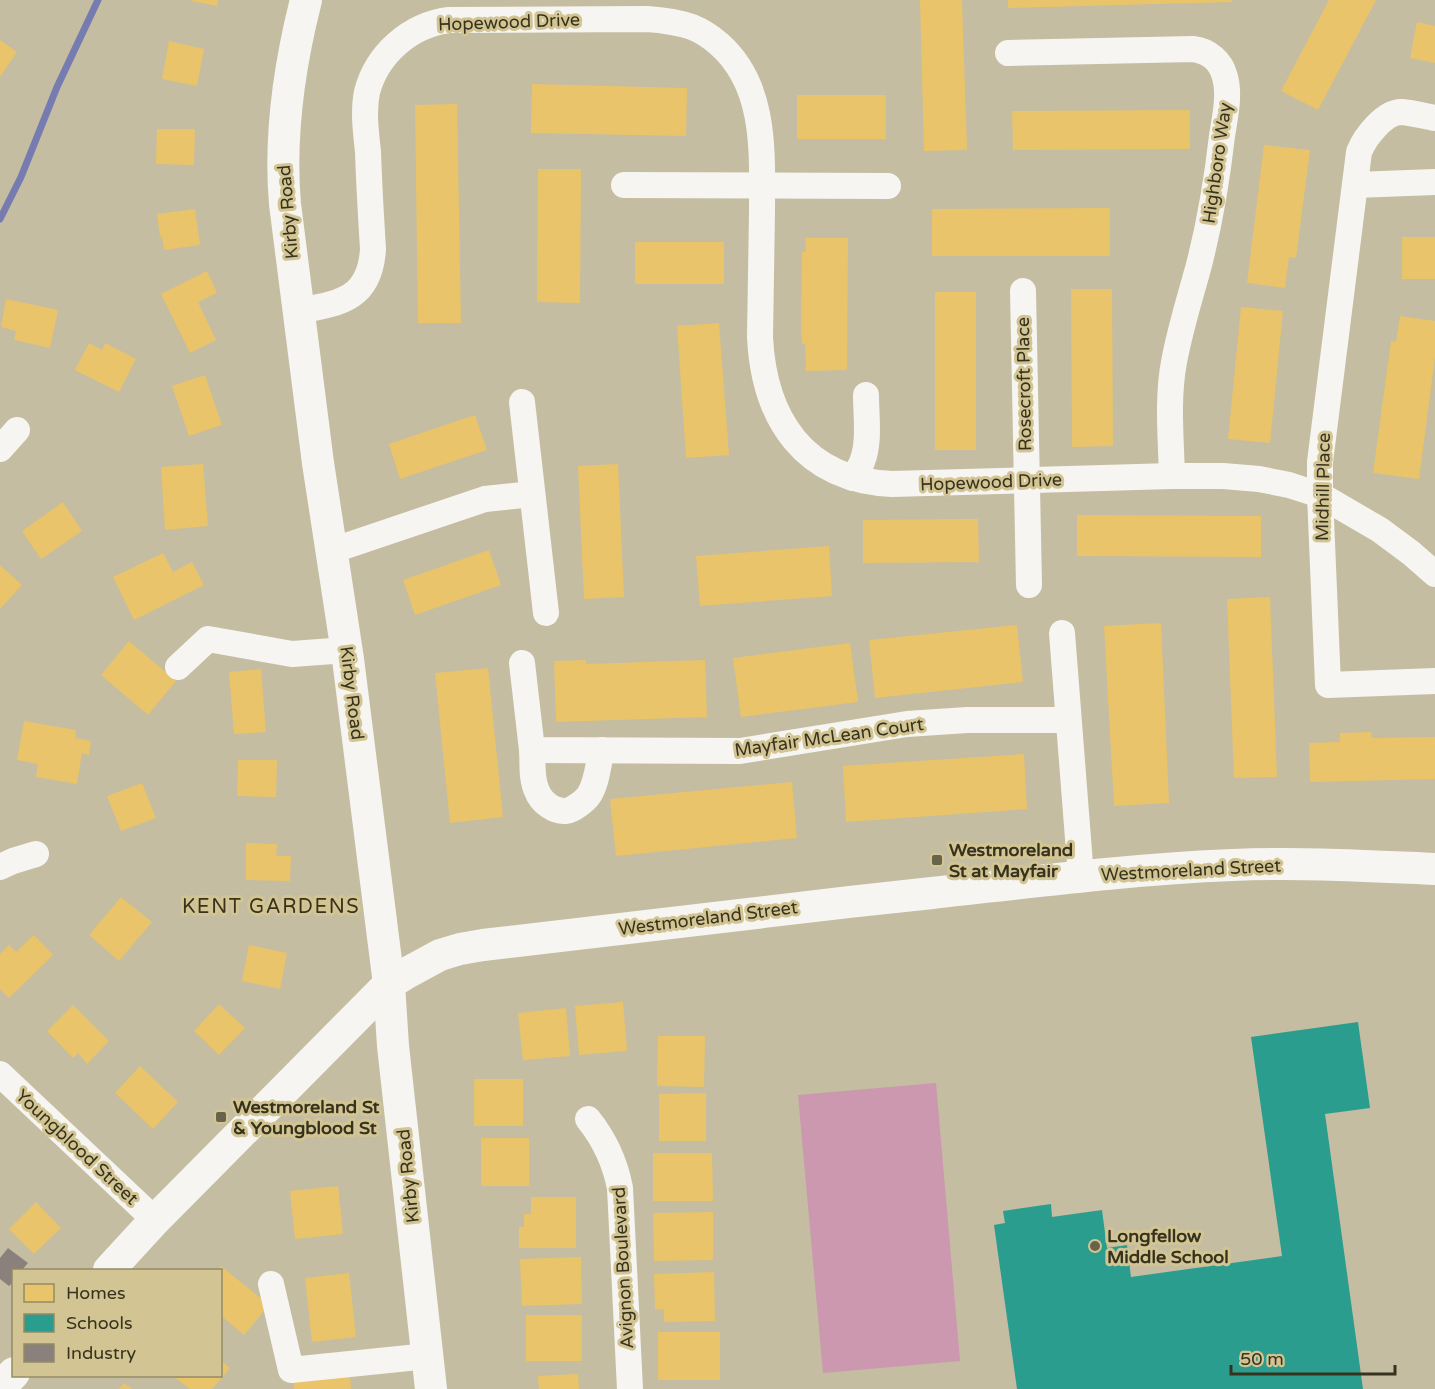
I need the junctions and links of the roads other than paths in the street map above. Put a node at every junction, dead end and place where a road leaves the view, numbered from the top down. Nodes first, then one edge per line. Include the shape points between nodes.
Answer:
1 (306, 0) edge
2 (1008, 53) dead end
3 (1435, 118) edge
4 (1435, 182) edge
5 (624, 185) dead end
6 (762, 185) junction
7 (1355, 185) junction
8 (888, 186) dead end
9 (1023, 291) dead end
10 (299, 311) junction
11 (866, 395) dead end
12 (522, 402) dead end
13 (17, 430) dead end
14 (0, 449) edge
15 (1172, 476) junction
16 (853, 478) junction
17 (1026, 480) junction
18 (532, 494) junction
19 (1320, 495) junction
20 (331, 551) junction
21 (1435, 574) edge
22 (1029, 585) dead end
23 (546, 613) dead end
24 (1062, 633) dead end
25 (347, 650) junction
26 (522, 663) dead end
27 (178, 667) dead end
28 (1435, 681) edge
29 (1068, 720) junction
30 (532, 750) junction
31 (602, 750) junction
32 (36, 854) dead end
33 (0, 867) edge
34 (1435, 870) edge
35 (1080, 877) junction
36 (389, 984) junction
37 (0, 1074) edge
38 (588, 1119) dead end
39 (155, 1221) junction
40 (110, 1269) edge
41 (271, 1284) dead end
42 (428, 1356) junction
43 (12, 1375) edge
44 (0, 1388) edge
45 (431, 1389) edge
46 (630, 1389) edge

1 - 10 main road, Kirby Road via 289,83 283,139 285,204
2 - 15 street, Highboro Way via 1193,49 1212,56 1225,75 1227,102 1214,198 1173,366
3 - 7 street, Midhill Place via 1390,114 1361,146
4 - 7 street
5 - 6 street
6 - 8 street
6 - 10 street, Hopewood Drive via 758,119 752,91 732,56 702,32 647,19 449,20 427,24 385,56 367,93 373,249 367,276 349,297
6 - 16 street, Hopewood Drive via 760,343 769,394 778,416 802,448 830,469
7 - 19 street, Midhill Place via 1323,437
9 - 17 street, Rosecroft Place
10 - 20 main road, Kirby Road
11 - 16 street via 865,453
12 - 18 street
13 - 14 street
15 - 17 street, Hopewood Drive
15 - 19 street, Hopewood Drive via 1259,479
16 - 17 street, Hopewood Drive via 892,484
17 - 22 street, Rosecroft Place
18 - 20 street via 485,498
18 - 23 street
19 - 21 street, Hopewood Drive via 1380,530
19 - 28 street, Midhill Place via 1328,685
20 - 25 main road, Kirby Road
24 - 29 street
25 - 27 street via 292,654 208,639
25 - 36 main road, Kirby Road
26 - 30 street
29 - 31 street, Mayfair McLean Court via 907,724 740,751
29 - 35 street
30 - 31 street, Mayfair McLean Court
30 - 31 street via 536,790 552,808 567,811 589,795
32 - 33 street
34 - 35 main road, Westmoreland Street via 1250,864
35 - 36 main road, Westmoreland Street via 483,945 448,952
36 - 39 main road, Westmoreland Street
36 - 42 main road, Kirby Road
37 - 39 street, Youngblood Street
38 - 46 street, Avignon Boulevard via 610,1152 620,1188
39 - 40 main road, Westmoreland Street
41 - 42 street via 291,1370
42 - 45 main road, Kirby Road
43 - 44 main road

